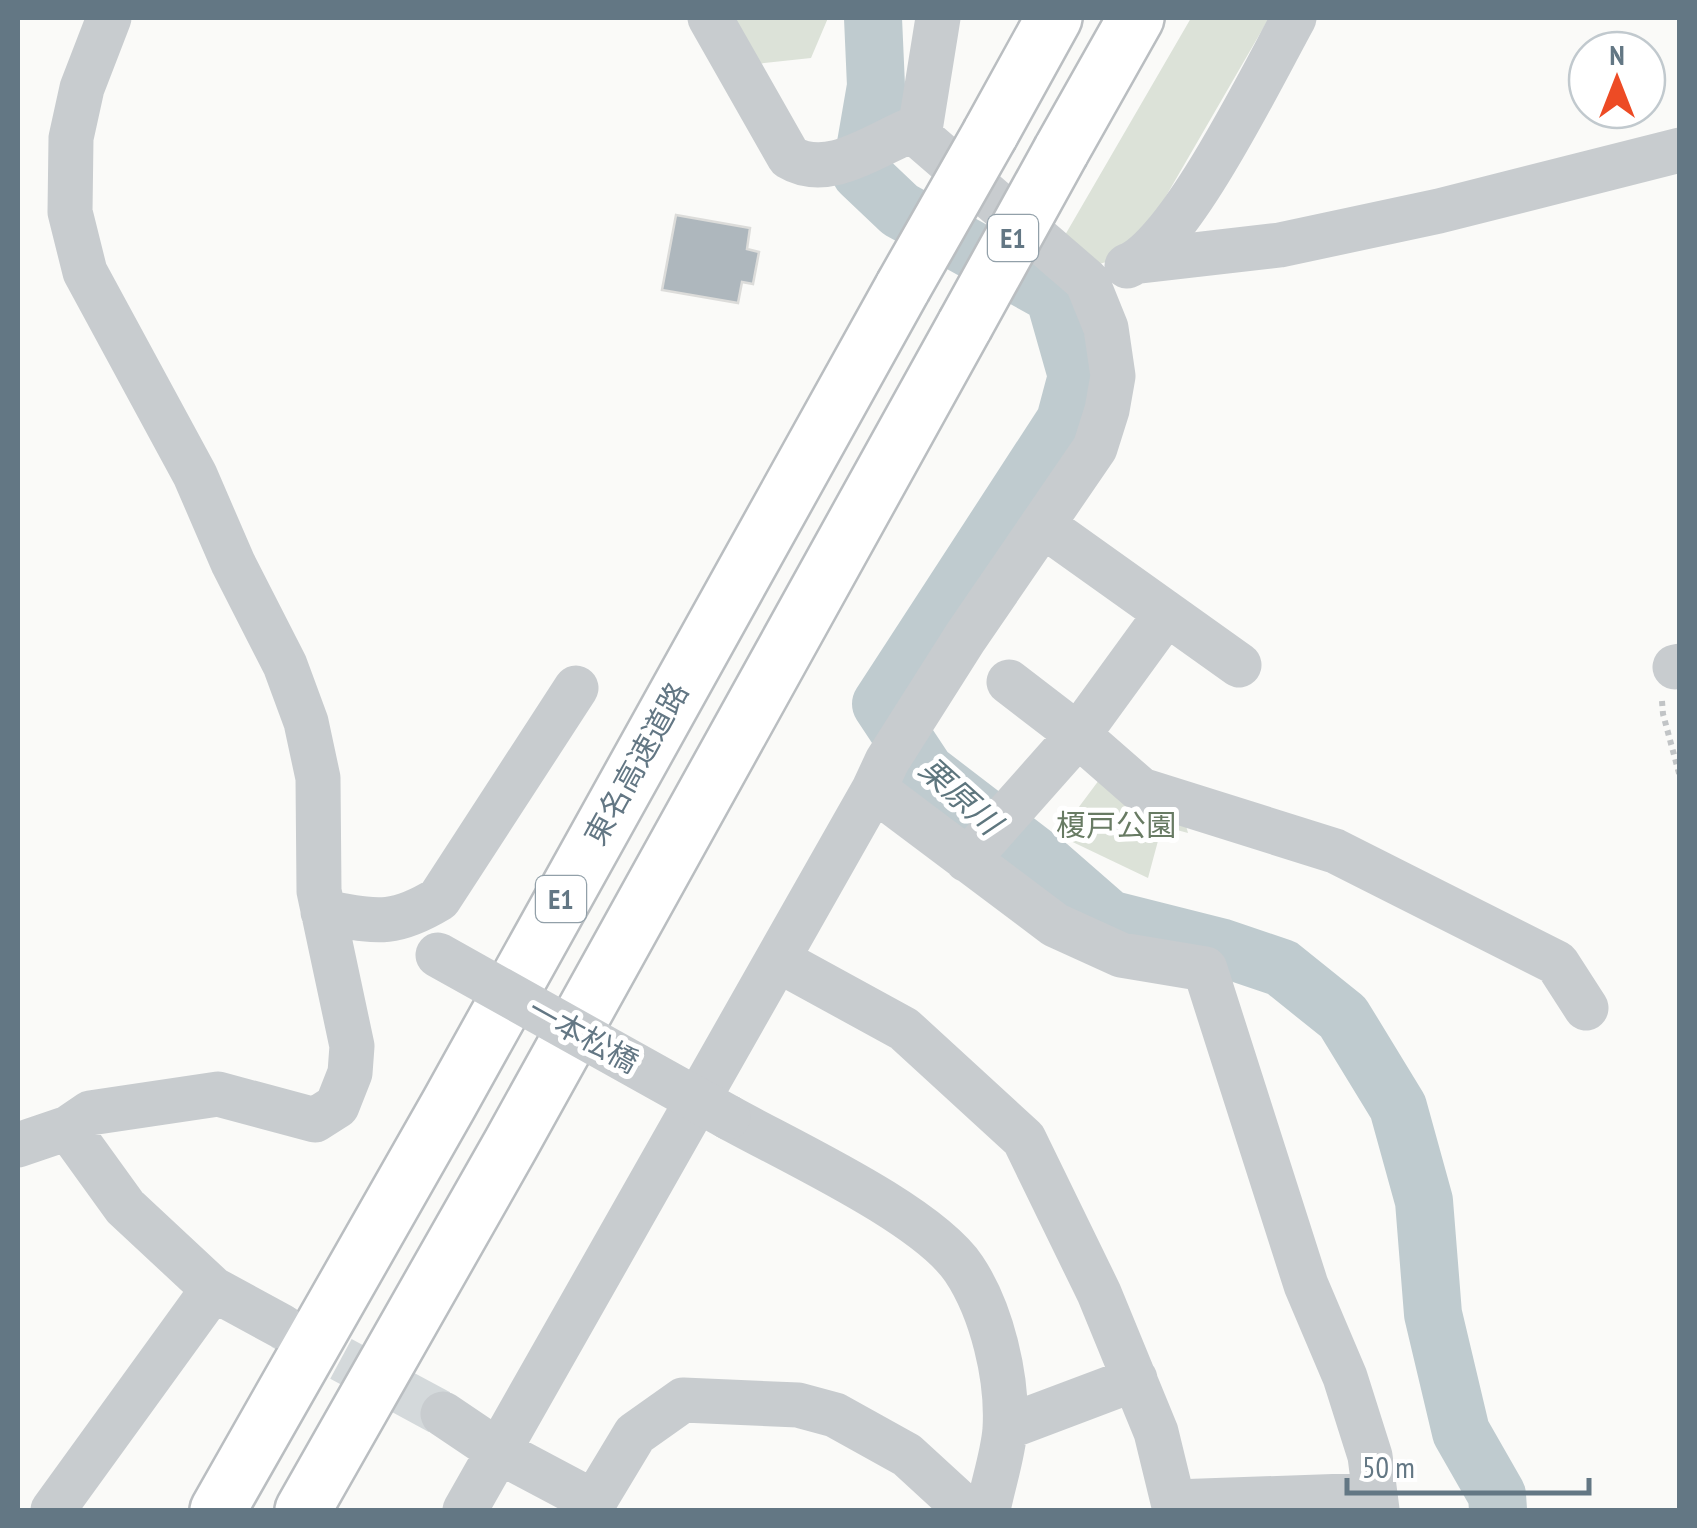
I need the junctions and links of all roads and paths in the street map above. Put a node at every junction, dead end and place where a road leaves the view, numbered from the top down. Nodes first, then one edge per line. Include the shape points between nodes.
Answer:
1 (108, 18) edge
2 (710, 18) edge
3 (938, 18) edge
4 (1054, 18) edge
5 (1136, 18) edge
6 (1294, 18) edge
7 (914, 133) junction
8 (1680, 150) edge
9 (1141, 261) junction
10 (1087, 280) junction
11 (1044, 526) junction
12 (1166, 614) junction
13 (1239, 665) dead end
14 (1677, 666) edge
15 (1008, 682) dead end
16 (576, 688) dead end
17 (1078, 735) junction
18 (880, 775) junction
19 (1680, 776) edge
20 (974, 852) junction
21 (323, 912) junction
22 (376, 921) junction
23 (778, 960) junction
24 (1586, 1008) dead end
25 (68, 1128) junction
26 (18, 1145) edge
27 (213, 1289) junction
28 (280, 1326) tunnel mouth
29 (1135, 1380) junction
30 (443, 1414) tunnel mouth
31 (1005, 1428) junction
32 (498, 1451) junction
33 (1376, 1503) edge
34 (1174, 1506) edge
35 (53, 1510) edge
36 (218, 1510) edge
37 (302, 1510) edge
38 (465, 1510) edge
39 (967, 1510) edge
40 (988, 1510) edge

1 - 21 street via 71,138 70,212 84,272 195,475 286,665 318,778
2 - 7 street via 789,157 804,166 838,163
3 - 7 street
4 - 36 highway, 東名高速道路 / E1, bridge
5 - 37 highway, E1, bridge
6 - 9 street via 1182,216
7 - 10 street
8 - 9 street via 1280,245
9 - 10 street
10 - 11 street via 1106,328 1112,376 1107,410 1096,448
11 - 12 street
11 - 18 street
12 - 13 street
12 - 17 street
14 - 19 path via 1662,675 1662,714
15 - 17 street
16 - 22 street via 439,900 410,916
17 - 20 street
17 - 24 street via 1141,790 1335,851 1557,963
18 - 20 street
18 - 23 street
20 - 33 street via 1055,925 1120,955 1205,969 1306,1285 1345,1377 1370,1456
21 - 22 street
21 - 25 street via 352,1046 350,1073 336,1106 316,1120 218,1094 90,1112
22 - 31 street, 一本松橋, bridge via 925,1229 963,1267 988,1315
23 - 29 street via 904,1029 1024,1140
23 - 32 street
25 - 26 street
25 - 27 street via 126,1207
27 - 28 street
27 - 35 street
29 - 31 street
29 - 34 street
30 - 32 street
31 - 40 street, 一本松橋
32 - 38 street
32 - 39 street via 594,1502 635,1434 683,1400 798,1405 834,1415 907,1455
33 - 34 street

